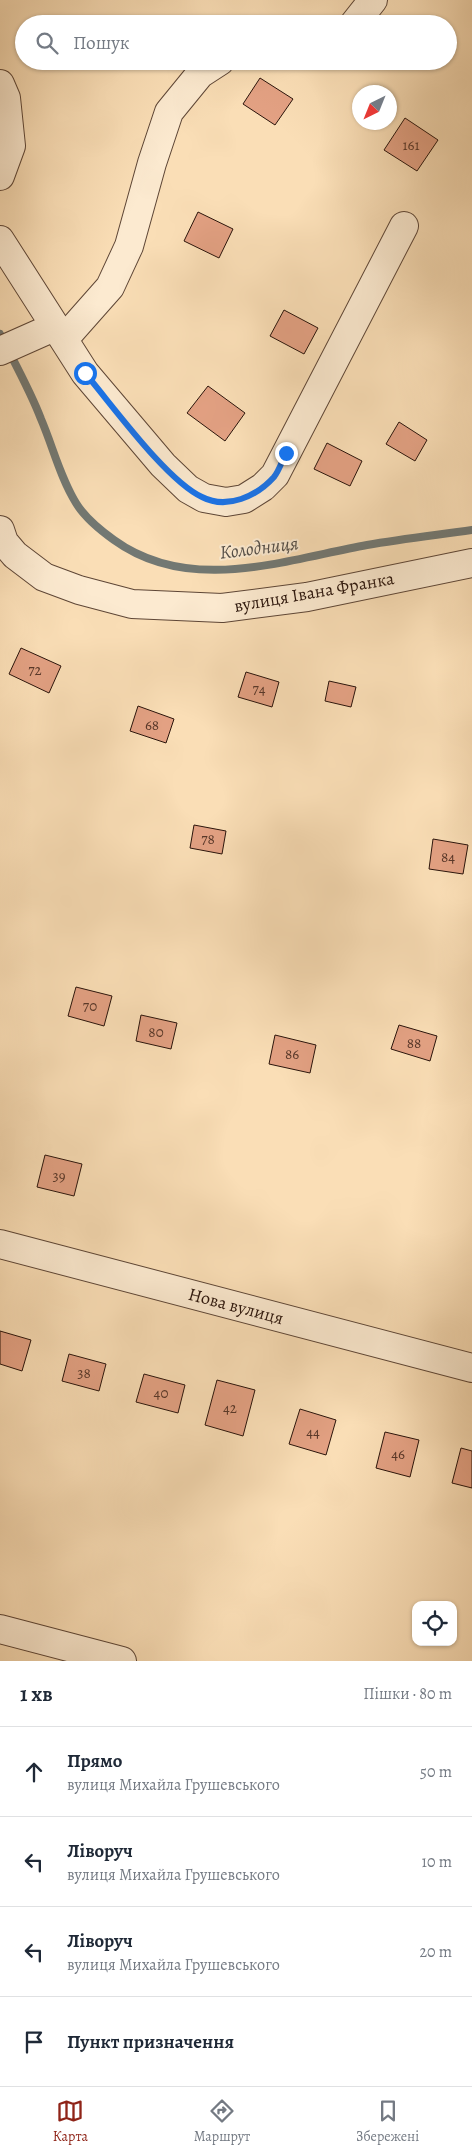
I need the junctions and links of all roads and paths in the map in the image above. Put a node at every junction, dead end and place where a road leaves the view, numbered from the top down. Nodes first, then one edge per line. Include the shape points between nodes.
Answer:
1 (373, 0) edge
2 (361, 15) edge
3 (206, 70) edge
4 (0, 84) edge
5 (0, 176) edge
6 (404, 226) dead end
7 (0, 240) edge
8 (59, 333) junction
9 (9, 347) edge
10 (0, 530) edge
11 (472, 563) edge
12 (0, 1244) edge
13 (472, 1368) edge
14 (0, 1629) edge
15 (122, 1661) edge

1 - 2 street
3 - 8 street via 168,112 129,246 110,287
4 - 5 street via 6,98 11,146
6 - 8 street via 275,475 244,499 226,502 204,498 188,489 163,465 85,373
7 - 8 street
8 - 9 street
10 - 11 street, вулиця Івана Франка via 4,542 15,555 44,577 132,604 222,608 307,597
12 - 13 street, Нова вулиця
14 - 15 street

